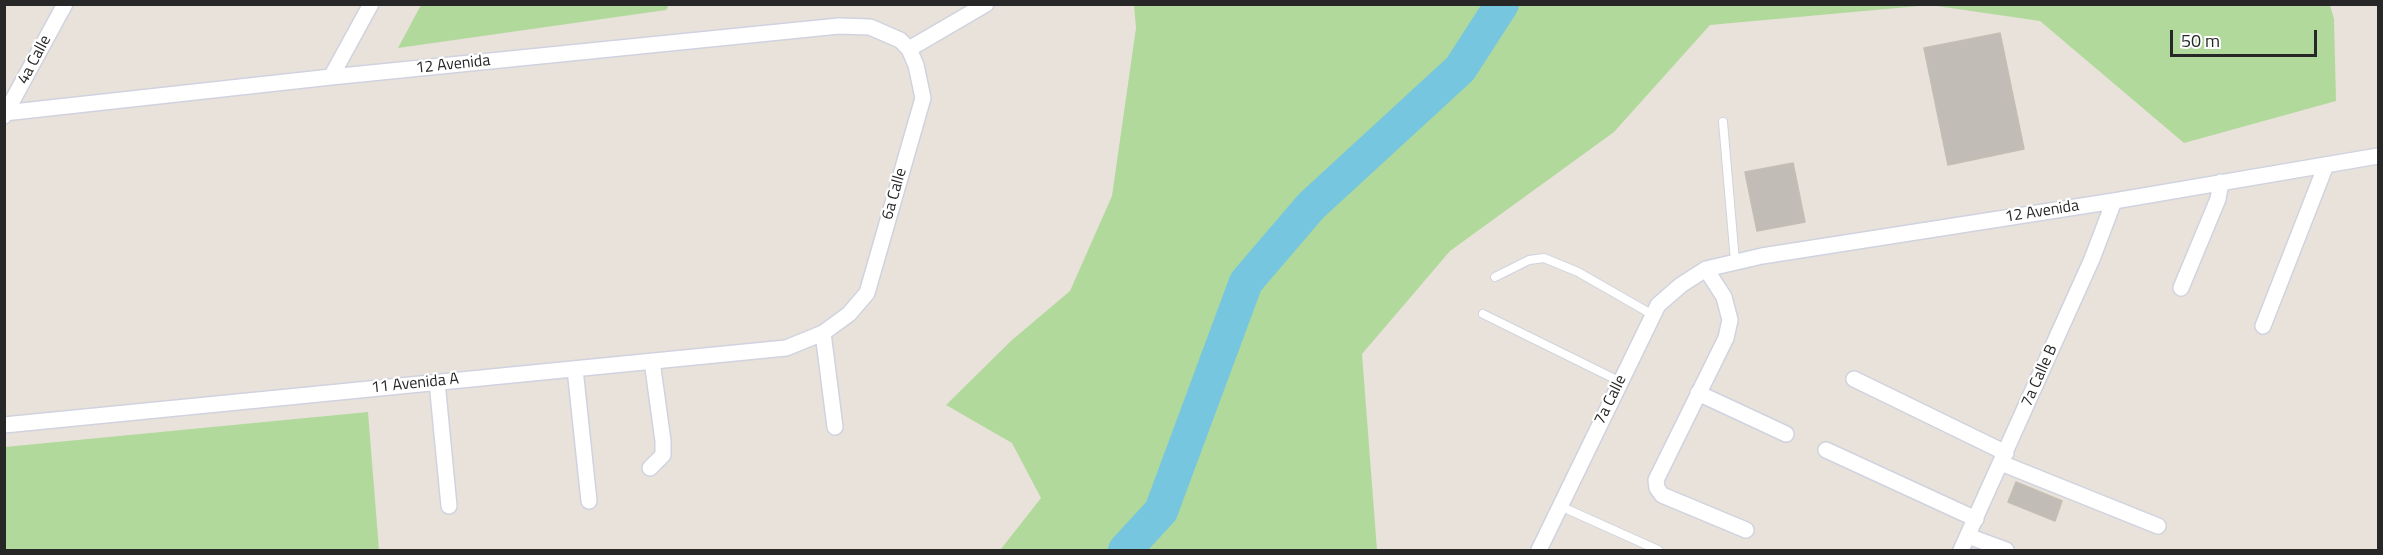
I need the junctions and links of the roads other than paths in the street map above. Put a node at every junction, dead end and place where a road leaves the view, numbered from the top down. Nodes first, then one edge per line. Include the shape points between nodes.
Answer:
1 (65, 4) edge
2 (371, 4) edge
3 (986, 4) edge
4 (904, 45) junction
5 (331, 77) junction
6 (5, 114) edge
7 (1723, 122) dead end
8 (2379, 156) edge
9 (2326, 165) junction
10 (2222, 182) junction
11 (2114, 201) junction
12 (1735, 261) junction
13 (1706, 269) junction
14 (1495, 277) dead end
15 (2181, 288) dead end
16 (1483, 314) dead end
17 (1653, 315) junction
18 (2263, 326) dead end
19 (824, 333) junction
20 (652, 361) junction
21 (575, 369) junction
22 (1854, 379) dead end
23 (1621, 381) junction
24 (437, 382) junction
25 (1698, 393) junction
26 (4, 425) edge
27 (835, 427) dead end
28 (1786, 434) dead end
29 (1826, 450) dead end
30 (2003, 458) junction
31 (650, 468) dead end
32 (589, 501) dead end
33 (449, 506) dead end
34 (1560, 506) junction
35 (1976, 519) junction
36 (2158, 526) dead end
37 (1746, 530) dead end
38 (1968, 536) junction
39 (1539, 550) edge
40 (1658, 550) edge
41 (1961, 550) edge
42 (2006, 550) edge

1 - 6 street, 4a Calle
2 - 5 street
3 - 4 street
4 - 5 street, 12 Avenida via 870,27 839,26
4 - 19 street, 6a Calle via 916,65 923,98 867,293 849,314
5 - 6 street, 12 Avenida
7 - 12 lane
8 - 9 street, 12 Avenida
9 - 10 street, 12 Avenida
9 - 18 street
10 - 11 street, 12 Avenida
10 - 15 street
11 - 12 street, 12 Avenida
11 - 30 street, 7a Calle B
12 - 13 street, 12 Avenida
13 - 17 street, 7a Calle via 1665,298
13 - 25 street via 1724,297 1730,320 1726,338
14 - 17 lane via 1529,260 1544,258 1578,272
16 - 23 lane
17 - 23 street, 7a Calle
19 - 20 street, 11 Avenida A via 786,348
19 - 27 street
20 - 21 street, 11 Avenida A
20 - 31 street via 663,455
21 - 24 street, 11 Avenida A
21 - 32 street
22 - 30 street
23 - 34 street, 7a Calle
24 - 26 street, 11 Avenida A
24 - 33 street
25 - 28 street
25 - 37 street via 1656,480 1657,488 1662,495
29 - 35 street
30 - 35 street, 7a Calle B
30 - 36 street
34 - 39 street, 7a Calle
34 - 40 lane
35 - 38 street, 7a Calle B
38 - 41 street, 7a Calle B
38 - 42 street

